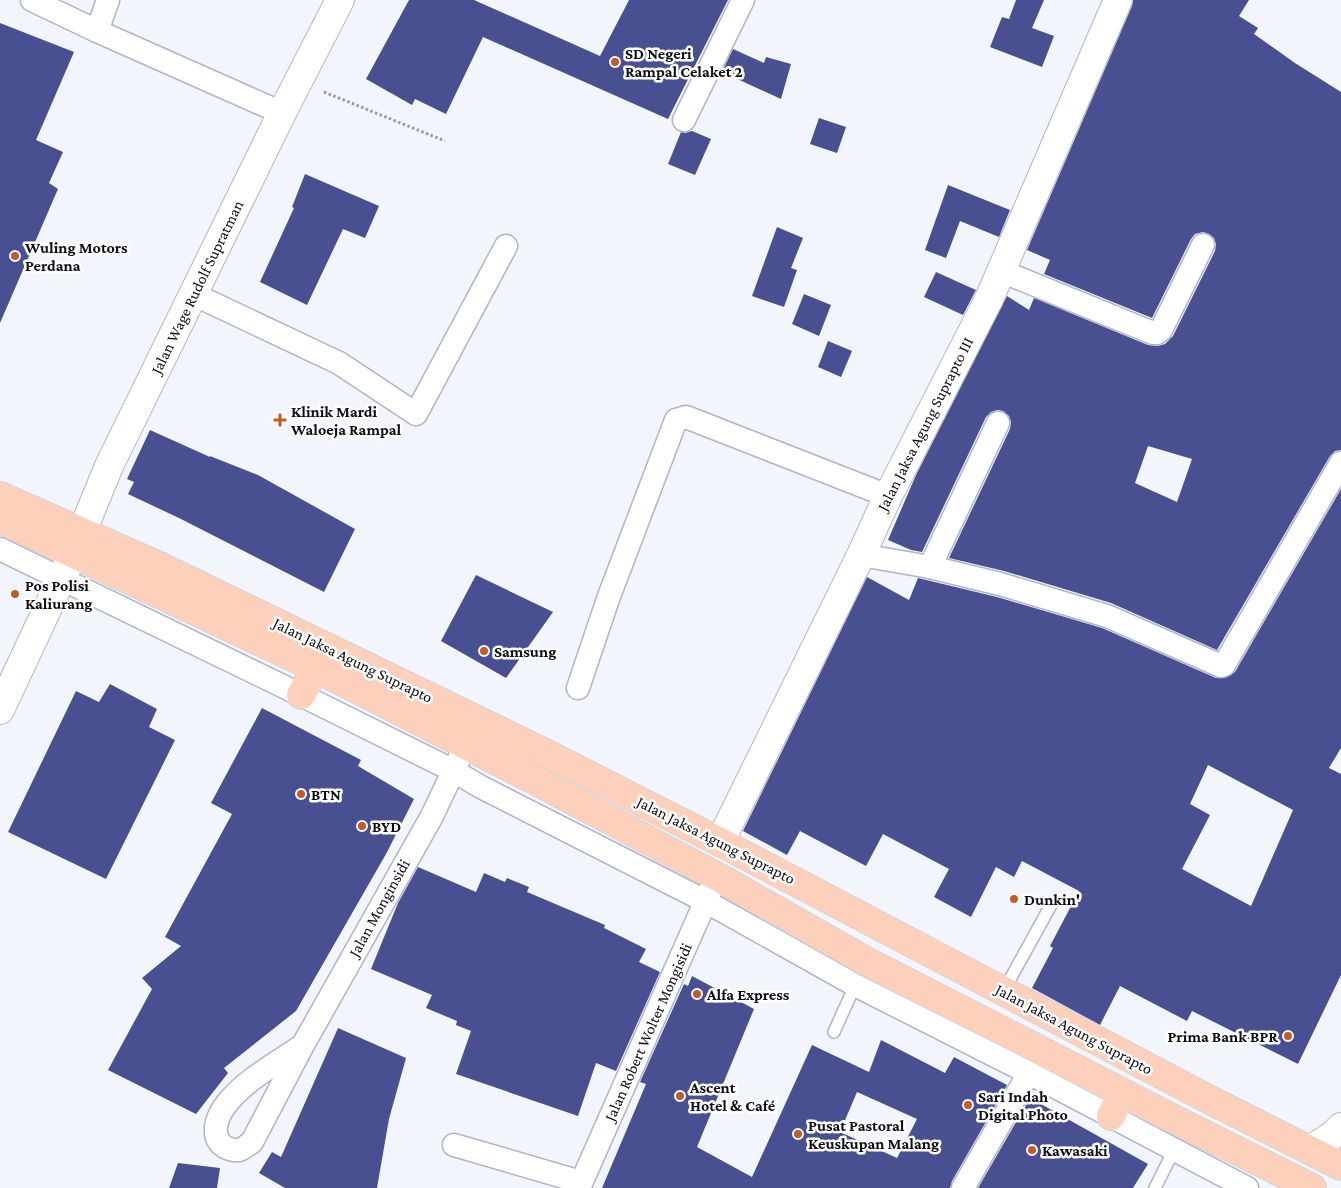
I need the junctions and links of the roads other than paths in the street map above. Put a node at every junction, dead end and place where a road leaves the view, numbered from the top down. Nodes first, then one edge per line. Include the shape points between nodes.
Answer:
1 (32, 0) edge
2 (108, 0) edge
3 (340, 0) edge
4 (743, 0) edge
5 (1118, 0) edge
6 (97, 31) junction
7 (282, 113) junction
8 (684, 120) dead end
9 (1203, 245) dead end
10 (506, 246) dead end
11 (1001, 270) junction
12 (193, 294) junction
13 (998, 423) dead end
14 (1341, 463) edge
15 (0, 496) edge
16 (888, 496) junction
17 (0, 519) edge
18 (0, 549) edge
19 (72, 555) junction
20 (861, 555) junction
21 (930, 567) junction
22 (316, 668) junction
23 (578, 688) dead end
24 (301, 695) junction
25 (0, 710) edge
26 (466, 746) junction
27 (452, 770) junction
28 (720, 842) junction
29 (718, 877) junction
30 (705, 901) junction
31 (1051, 905) dead end
32 (882, 927) junction
33 (866, 961) junction
34 (855, 985) junction
35 (1003, 992) junction
36 (834, 1032) dead end
37 (303, 1045) junction
38 (1029, 1073) junction
39 (1117, 1105) junction
40 (1341, 1127) edge
41 (1166, 1133) junction
42 (454, 1144) dead end
43 (1310, 1150) junction
44 (1341, 1166) edge
45 (1248, 1178) edge
46 (580, 1185) edge
47 (963, 1188) edge
48 (1155, 1188) edge
49 (1312, 1188) edge

1 - 6 street
2 - 6 street
3 - 7 street, Jalan Wage Rudolf Supratman
4 - 8 street
5 - 11 street, Jalan Jaksa Agung Suprapto III
6 - 7 street
7 - 12 street, Jalan Wage Rudolf Supratman
9 - 11 street via 1158,333
10 - 12 street via 416,414 339,364
11 - 16 street, Jalan Jaksa Agung Suprapto III
12 - 19 street, Jalan Wage Rudolf Supratman via 109,466
13 - 21 street
14 - 21 street via 1221,666 1107,616
15 - 19 main road
16 - 20 street, Jalan Jaksa Agung Suprapto III
16 - 23 street via 686,417 676,420 608,598
17 - 19 main road
18 - 19 street
19 - 22 main road, Jalan Jaksa Agung Suprapto
19 - 24 street, Jalan Jaksa Agung Suprapto
19 - 25 street, Jalan Wage Rudolf Supratman
19 - 28 main road, Jalan Jaksa Agung Suprapto via 157,565
20 - 21 street
20 - 28 street, Jalan Jaksa Agung Suprapto III
22 - 24 main road
22 - 26 main road, Jalan Jaksa Agung Suprapto
24 - 27 street, Jalan Jaksa Agung Suprapto
26 - 27 street, Jalan Monginsidi
26 - 29 main road, Jalan Jaksa Agung Suprapto
27 - 30 street, Jalan Jaksa Agung Suprapto
27 - 37 street, Jalan Monginsidi via 432,816
28 - 32 main road, Jalan Jaksa Agung Suprapto
29 - 30 street, Jalan Robert Wolter Mongisidi
29 - 33 main road, Jalan Jaksa Agung Suprapto
30 - 34 street, Jalan Jaksa Agung Suprapto
30 - 46 street, Jalan Robert Wolter Mongisidi
31 - 35 lane
32 - 33 main road
32 - 35 main road, Jalan Jaksa Agung Suprapto
33 - 34 lane
33 - 39 main road, Jalan Jaksa Agung Suprapto
34 - 36 lane
34 - 38 street, Jalan Jaksa Agung Suprapto
35 - 43 main road, Jalan Jaksa Agung Suprapto
37 - 37 street, Jalan Monginsidi via 252,1142 240,1150 229,1150 220,1145 216,1125 224,1107 243,1087
38 - 39 street, Jalan Jaksa Agung Suprapto
38 - 47 street
39 - 41 main road, Jalan Jaksa Agung Suprapto
40 - 43 street
41 - 45 main road, Jalan Jaksa Agung Suprapto
41 - 48 lane
42 - 46 street
43 - 44 main road, Jalan Jaksa Agung Suprapto
45 - 49 main road, Jalan Jaksa Agung Suprapto

